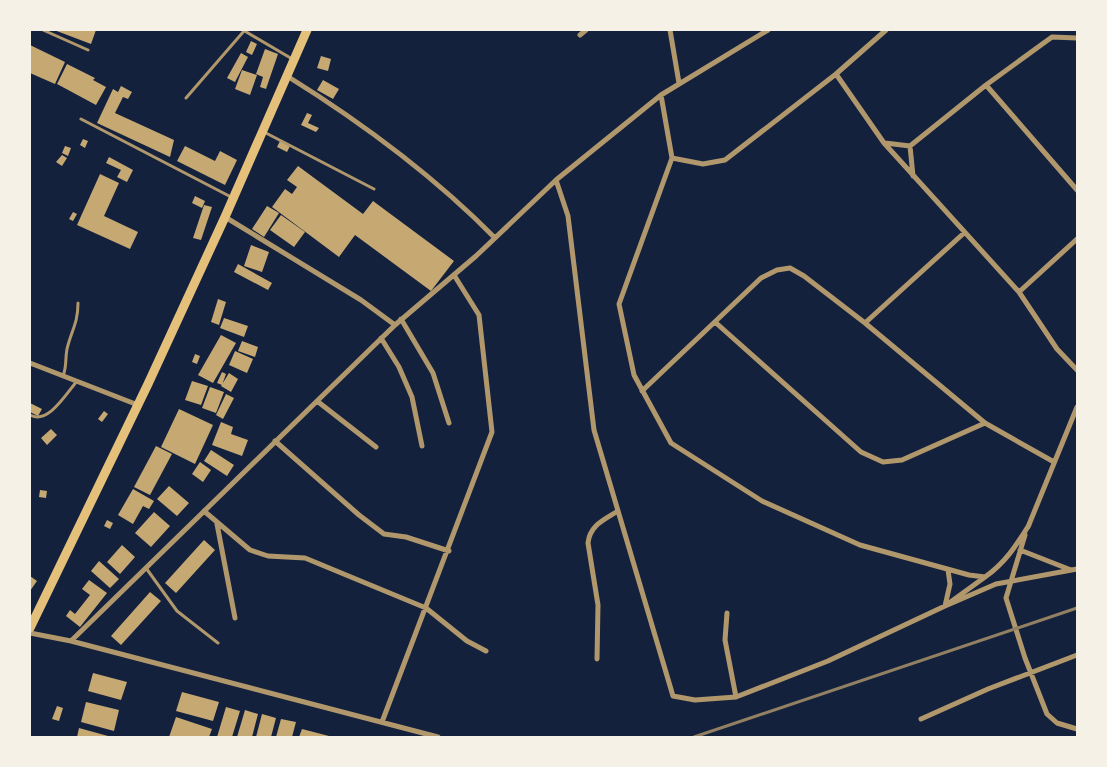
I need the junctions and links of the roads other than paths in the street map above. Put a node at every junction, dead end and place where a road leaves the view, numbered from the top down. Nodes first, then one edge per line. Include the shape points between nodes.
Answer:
1 (43, 30) edge
2 (307, 30) edge
3 (586, 30) edge
4 (670, 30) edge
5 (768, 30) edge
6 (886, 30) edge
7 (243, 31) edge
8 (580, 35) dead end
9 (1077, 38) edge
10 (88, 50) dead end
11 (294, 60) junction
12 (836, 74) junction
13 (287, 76) junction
14 (679, 83) junction
15 (986, 85) junction
16 (661, 95) junction
17 (186, 98) dead end
18 (81, 119) dead end
19 (263, 131) junction
20 (884, 143) junction
21 (910, 146) junction
22 (672, 158) junction
23 (913, 176) junction
24 (556, 180) junction
25 (374, 189) dead end
26 (1077, 190) edge
27 (233, 199) junction
28 (225, 217) junction
29 (964, 232) junction
30 (495, 238) junction
31 (1077, 239) edge
32 (454, 275) junction
33 (1019, 292) junction
34 (78, 303) dead end
35 (401, 319) junction
36 (715, 322) junction
37 (865, 322) junction
38 (395, 325) junction
39 (381, 338) junction
40 (30, 363) edge
41 (1077, 370) edge
42 (63, 376) junction
43 (77, 382) junction
44 (642, 391) junction
45 (317, 401) junction
46 (138, 405) junction
47 (1077, 407) edge
48 (30, 415) edge
49 (449, 423) dead end
50 (984, 423) junction
51 (275, 441) junction
52 (422, 446) dead end
53 (376, 447) dead end
54 (1054, 462) junction
55 (204, 511) junction
56 (618, 511) junction
57 (216, 524) junction
58 (1029, 525) junction
59 (1020, 550) junction
60 (449, 551) junction
61 (146, 568) junction
62 (1074, 569) edge
63 (948, 570) junction
64 (984, 577) junction
65 (1010, 581) junction
66 (944, 606) junction
67 (426, 608) junction
68 (727, 613) dead end
69 (235, 618) dead end
70 (30, 628) edge
71 (30, 633) edge
72 (71, 640) junction
73 (218, 643) dead end
74 (486, 651) dead end
75 (1077, 655) edge
76 (597, 659) dead end
77 (1032, 672) junction
78 (736, 697) junction
79 (921, 719) dead end
80 (382, 722) junction
81 (1077, 729) edge
82 (438, 737) edge

1 - 10 lane
2 - 11 main road
3 - 8 street
4 - 14 street
5 - 14 street
6 - 12 street
7 - 11 lane
7 - 17 lane
9 - 15 street via 1052,37
11 - 13 main road
12 - 20 street
12 - 22 street via 725,160 703,164
13 - 19 main road
13 - 30 street via 326,100 456,198
14 - 16 street
15 - 21 street
15 - 26 street
16 - 22 street
16 - 24 street
18 - 27 lane
19 - 25 lane
19 - 27 main road
20 - 21 street
20 - 23 street
21 - 23 street
22 - 44 street via 619,304 634,375
23 - 29 street
24 - 30 street
24 - 56 street via 568,216 594,430
27 - 28 main road
28 - 38 street via 361,300
28 - 46 main road
29 - 33 street
29 - 37 street
30 - 32 street
31 - 33 street
32 - 35 street
32 - 60 street via 479,315 493,423 490,441
33 - 41 street via 1058,349
34 - 42 lane via 78,319 67,347 67,366
35 - 38 street
35 - 49 street via 434,373
36 - 37 street via 761,278 790,268
36 - 44 street
36 - 50 street via 861,452 883,462 902,460
37 - 50 street
38 - 39 street
39 - 45 street
39 - 52 street via 412,397
40 - 42 street
42 - 43 street
43 - 46 street
43 - 48 lane via 46,416 36,418
44 - 63 street via 671,444 762,501 860,545
45 - 51 street
45 - 53 street
46 - 70 main road
47 - 54 street
50 - 54 street
51 - 55 street
51 - 60 street via 384,534 406,537
54 - 58 street
55 - 57 street
55 - 61 street
56 - 76 street via 594,526 589,533 598,605
56 - 78 street via 673,696 695,700
57 - 67 street via 250,550 268,556 305,558
57 - 69 street
58 - 59 street
58 - 64 street via 1000,567
59 - 62 street
59 - 65 street
60 - 67 street
61 - 72 street
61 - 73 lane via 177,611
62 - 65 street
63 - 64 street
63 - 66 street via 950,584
64 - 66 street
65 - 66 street
65 - 77 street via 1006,598
66 - 78 street via 828,661
67 - 74 street via 467,642
67 - 80 street
68 - 78 street via 725,640
71 - 72 street
72 - 80 street
75 - 77 street
77 - 79 street
77 - 81 street via 1047,714 1057,723
80 - 82 street

